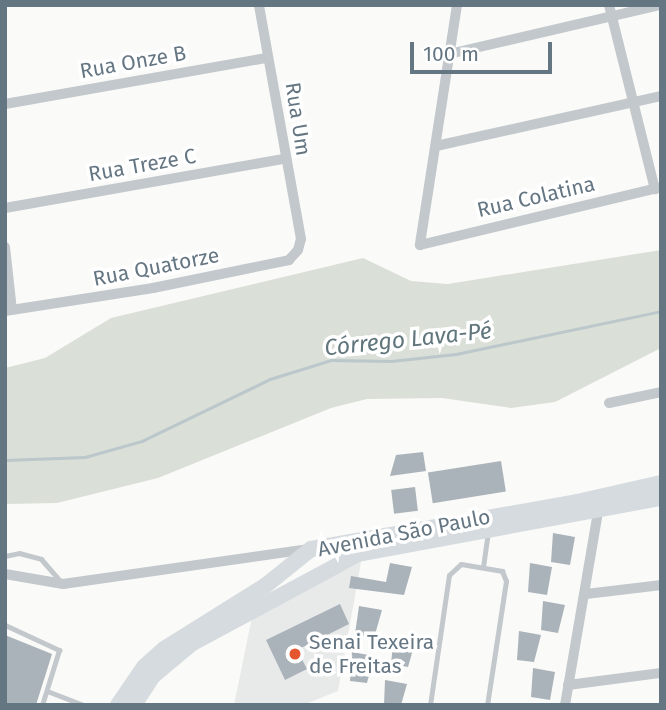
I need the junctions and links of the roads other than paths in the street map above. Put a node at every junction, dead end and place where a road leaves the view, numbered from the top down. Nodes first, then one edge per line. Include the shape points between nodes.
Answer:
1 (259, 5) edge
2 (457, 5) edge
3 (659, 5) edge
4 (611, 11) edge
5 (449, 54) junction
6 (267, 58) junction
7 (661, 96) edge
8 (633, 102) junction
9 (5, 104) edge
10 (436, 146) junction
11 (284, 159) junction
12 (658, 188) edge
13 (5, 208) edge
14 (301, 239) joint
15 (5, 247) edge
16 (9, 310) edge
17 (661, 392) edge
18 (609, 403) dead end
19 (661, 483) edge
20 (661, 498) edge
21 (598, 511) junction
22 (488, 530) junction
23 (311, 549) junction
24 (267, 554) junction
25 (5, 556) edge
26 (483, 567) junction
27 (286, 569) junction
28 (320, 573) junction
29 (5, 574) edge
30 (63, 584) junction
31 (301, 584) junction
32 (661, 584) edge
33 (586, 594) junction
34 (5, 625) edge
35 (661, 673) edge
36 (568, 685) junction
37 (47, 691) junction
38 (41, 705) edge
39 (83, 705) edge
40 (118, 705) edge
41 (134, 705) edge
42 (430, 705) edge
43 (486, 705) edge
44 (565, 705) edge

1 - 6 street, Rua Um
2 - 5 street
3 - 4 street
4 - 5 street
4 - 8 street
5 - 10 street
6 - 9 street, Rua Onze B
6 - 11 street, Rua Um
7 - 8 street
8 - 10 street
8 - 12 street
10 - 12 street, Rua Colatina via 420,245
11 - 13 street, Rua Treze C
11 - 14 street, Rua Um
14 - 16 street, Rua Quatorze via 289,260 113,296
15 - 16 street
17 - 18 street
19 - 23 street, Avenida São Paulo
20 - 21 street, Avenida São Paulo
21 - 22 street, Avenida São Paulo
21 - 33 street
22 - 26 lane
22 - 28 street, Avenida São Paulo via 388,546
23 - 24 street
23 - 27 street, Avenida São Paulo
23 - 28 street
24 - 27 street
24 - 30 street
25 - 30 lane via 19,553 41,559
26 - 42 lane via 461,564 449,575
26 - 43 lane via 502,571 506,581
27 - 31 street
27 - 40 street, Avenida São Paulo via 164,649 127,688
28 - 31 street, Avenida São Paulo
29 - 30 street
31 - 41 street, Avenida São Paulo via 181,651 153,676
32 - 33 street
33 - 36 street
34 - 37 lane via 59,650
35 - 36 street
36 - 44 street
37 - 38 lane
37 - 39 lane

